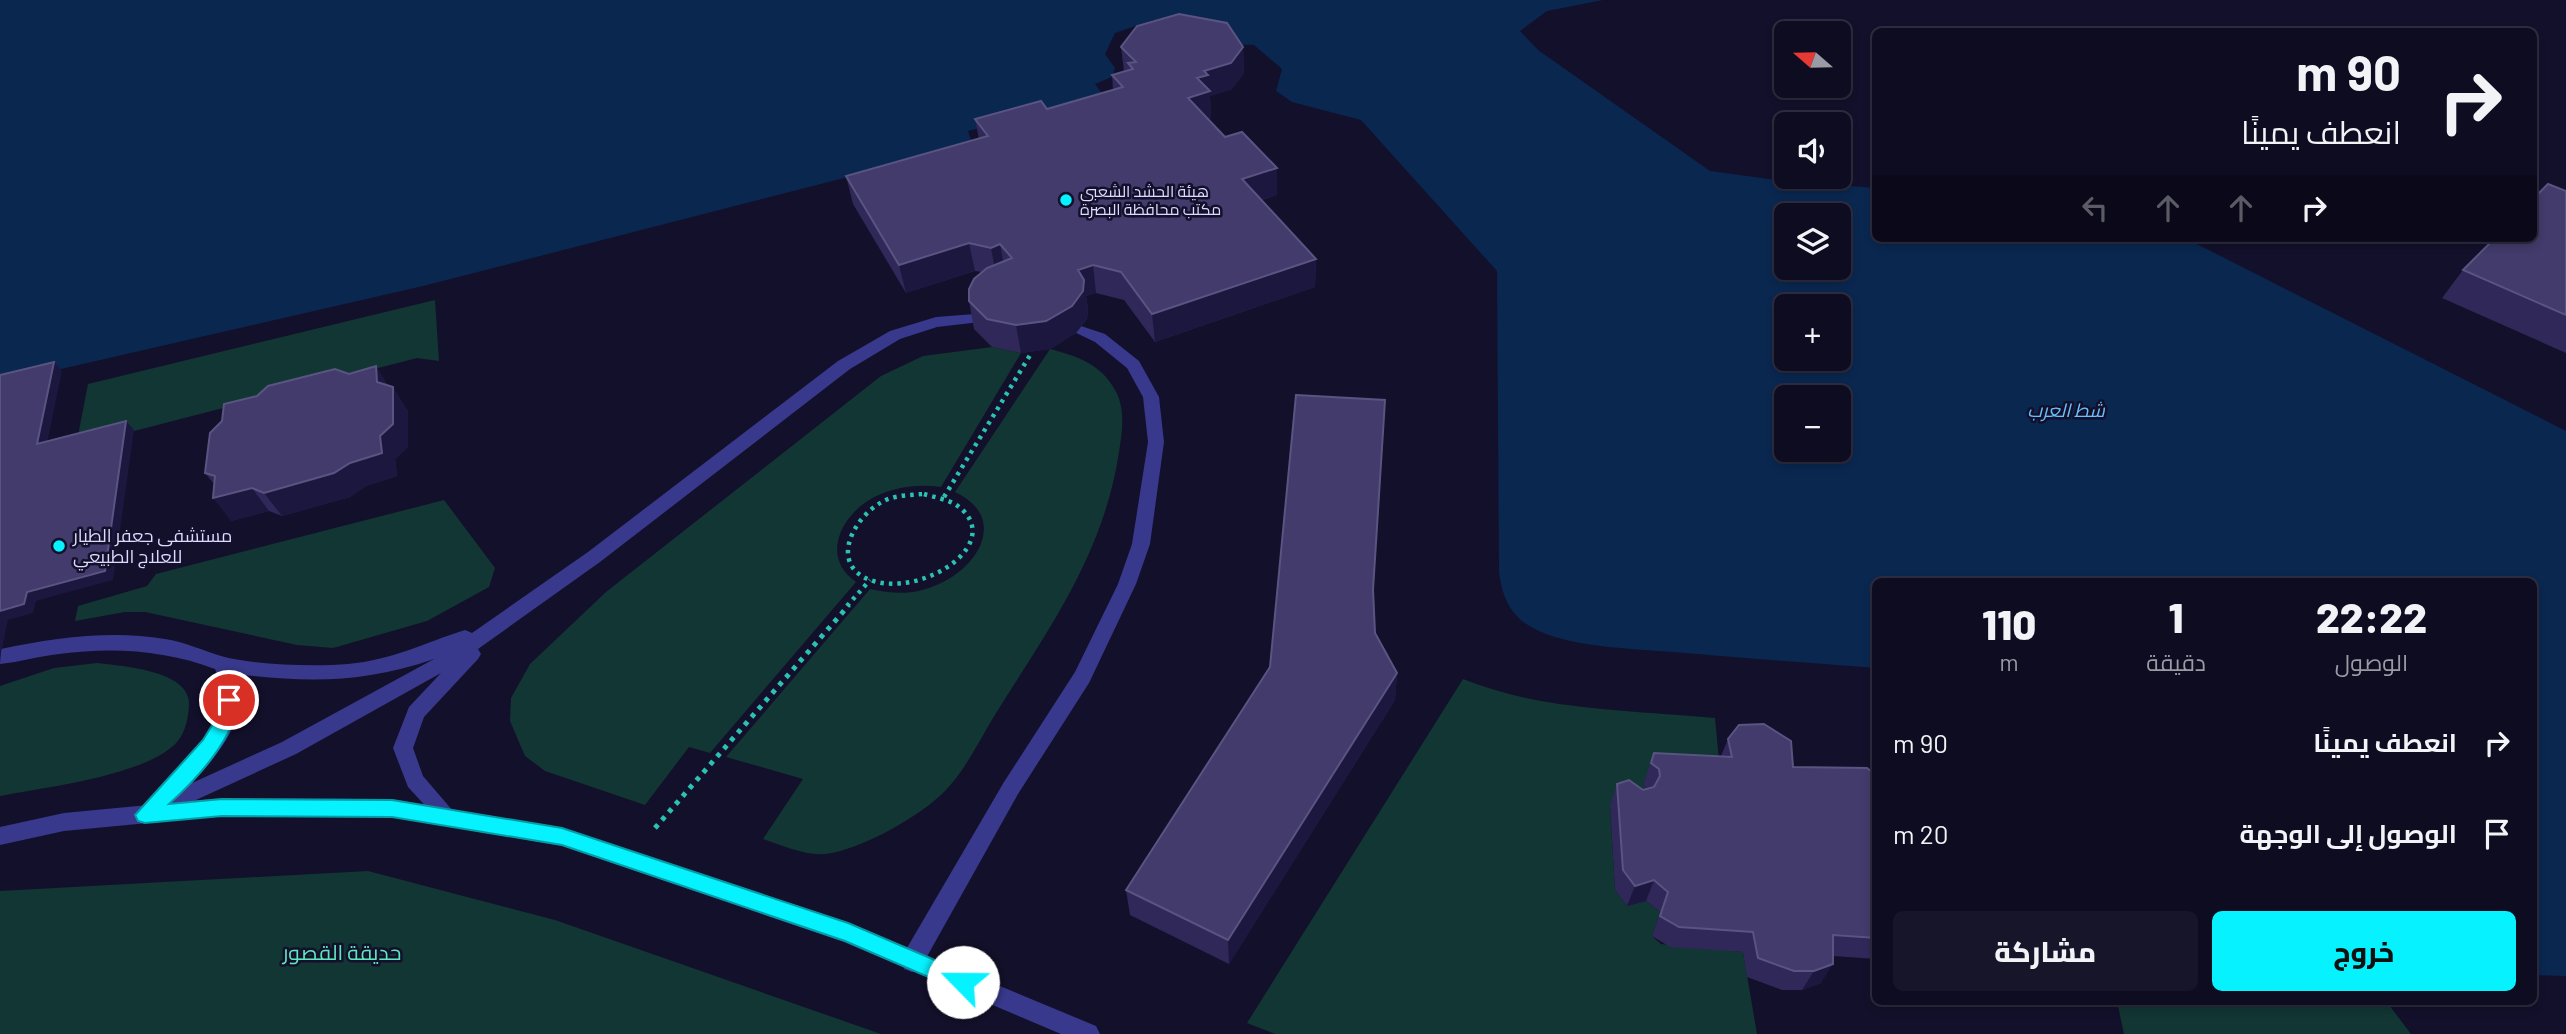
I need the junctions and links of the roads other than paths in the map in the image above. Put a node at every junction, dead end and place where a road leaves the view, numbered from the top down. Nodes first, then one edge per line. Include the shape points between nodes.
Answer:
1 (975, 319) edge
2 (1078, 330) edge
3 (519, 611) junction
4 (1, 657) edge
5 (222, 664) junction
6 (145, 815) junction
7 (449, 818) junction
8 (0, 836) edge
9 (912, 961) junction
10 (1088, 1034) edge

1 - 3 street via 936,323 895,335 844,365
2 - 9 street via 1100,338 1133,365 1151,397 1156,442 1141,544 1082,677 1011,788
3 - 5 street via 443,648 370,672 332,676
3 - 6 street via 448,660 289,748
3 - 7 street via 449,674 416,712 403,748 415,781
4 - 5 street via 92,640 167,647
5 - 6 street via 231,684 228,715 209,746
6 - 7 street via 222,807 379,808
6 - 8 street via 64,822
7 - 9 street via 562,837 848,933
9 - 10 street

